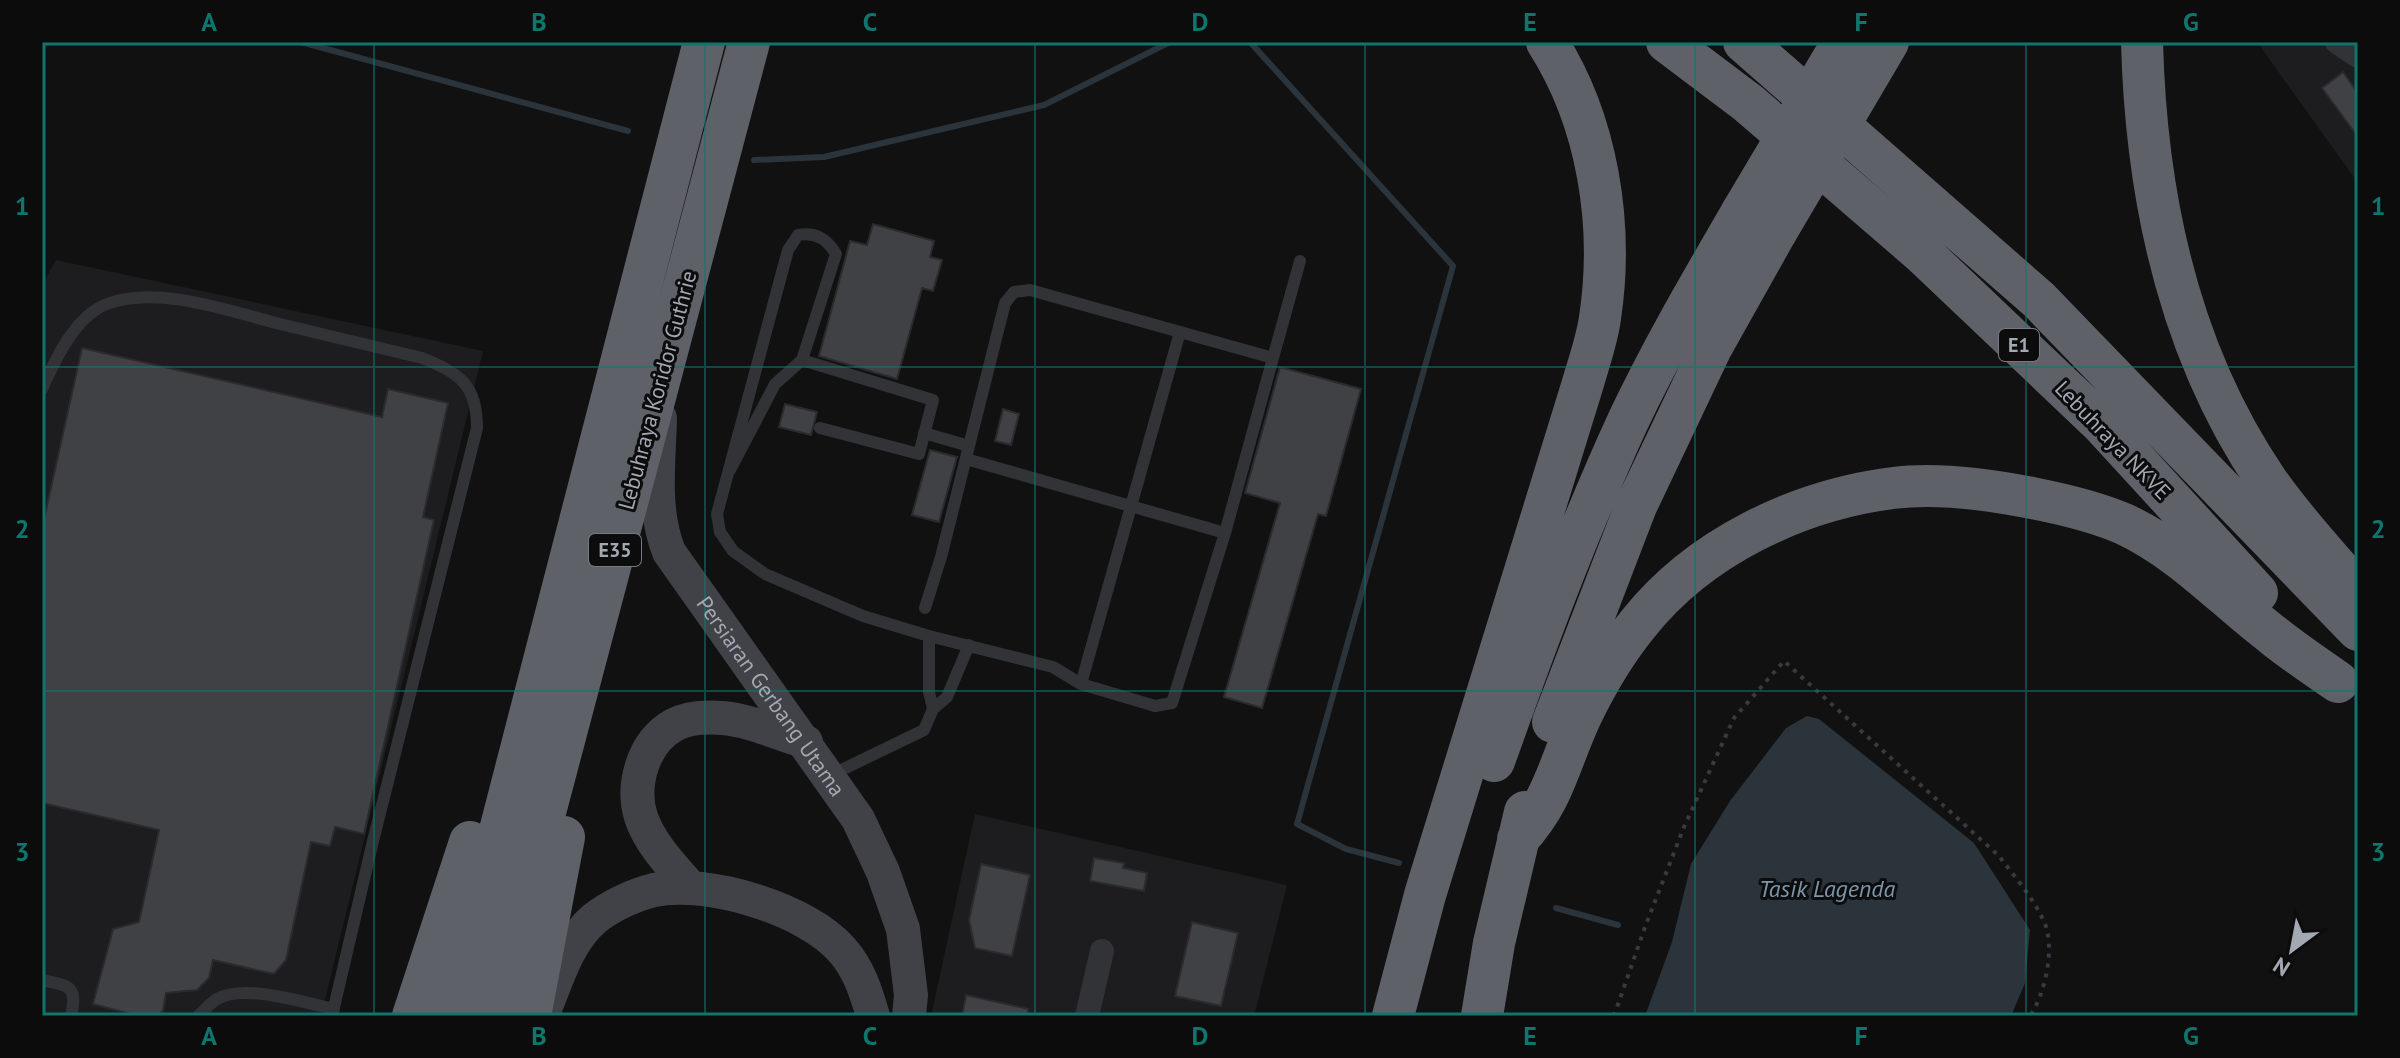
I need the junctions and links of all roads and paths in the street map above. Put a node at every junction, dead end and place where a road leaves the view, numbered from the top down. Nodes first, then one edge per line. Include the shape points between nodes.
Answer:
1 (704, 42) edge
2 (749, 42) edge
3 (1547, 42) edge
4 (1667, 42) edge
5 (1744, 42) edge
6 (1784, 42) edge
7 (1843, 42) edge
8 (1888, 42) edge
9 (2142, 42) edge
10 (1759, 222) junction
11 (1300, 261) dead end
12 (2039, 300) junction
13 (1180, 332) junction
14 (1273, 358) junction
15 (802, 360) junction
16 (662, 374) junction
17 (42, 389) edge
18 (820, 428) dead end
19 (924, 433) junction
20 (968, 452) junction
21 (730, 470) junction
22 (1133, 507) junction
23 (1225, 533) junction
24 (2358, 592) edge
25 (925, 608) dead end
26 (2358, 630) edge
27 (929, 636) junction
28 (969, 645) junction
29 (1081, 684) junction
30 (2348, 692) edge
31 (534, 697) junction
32 (933, 709) junction
33 (568, 726) junction
34 (806, 742) junction
35 (828, 776) junction
36 (1518, 839) junction
37 (691, 888) junction
38 (1425, 895) junction
39 (1102, 951) dead end
40 (42, 980) edge
41 (333, 1012) edge
42 (71, 1016) edge
43 (198, 1016) edge
44 (413, 1016) edge
45 (452, 1016) edge
46 (491, 1016) edge
47 (530, 1016) edge
48 (542, 1016) edge
49 (873, 1016) edge
50 (909, 1016) edge
51 (1087, 1016) edge
52 (1393, 1016) edge
53 (1482, 1016) edge
54 (1614, 1016) edge
55 (2030, 1016) edge

1 - 31 highway, Lebuhraya Koridor Guthrie / E35
2 - 16 highway, Lebuhraya Koridor Guthrie / E35
3 - 38 highway via 1576,98 1598,176 1605,251 1600,321
4 - 30 highway, Lebuhraya NKVE / E1 via 1748,103 1922,253 2057,381
5 - 12 highway, Lebuhraya NKVE / E1
6 - 12 highway via 1915,162
7 - 10 highway, bridge
8 - 10 highway, bridge
9 - 24 highway via 2147,135 2159,214 2191,329 2222,401 2267,481
10 - 36 highway via 1711,348 1636,506 1548,734
10 - 38 highway via 1678,321 1558,582 1470,835
11 - 14 lane
12 - 26 highway, Lebuhraya NKVE / E1
13 - 14 lane
13 - 20 lane via 1030,290 1014,292 1005,303
13 - 22 lane
14 - 23 lane
15 - 19 lane via 933,400
15 - 21 lane via 775,384
15 - 21 lane via 836,254 810,233 798,235 788,250
16 - 33 highway, Lebuhraya Koridor Guthrie / E35
16 - 34 main road, Persiaran Gerbang Utama via 657,510 661,532 669,552
17 - 41 lane via 54,363 91,315 134,298 181,300 422,358 454,373 472,393 477,428
18 - 19 lane via 919,454
19 - 20 lane
20 - 22 lane
20 - 25 lane
21 - 27 lane via 717,514 720,532 733,551 765,574 863,616
22 - 23 lane
22 - 29 lane
23 - 29 lane via 1172,703 1155,706
27 - 28 lane
27 - 32 lane
28 - 29 lane via 1053,667
28 - 32 lane via 947,697
30 - 36 highway via 2171,551 2125,525 2079,507 1984,488 1895,487 1821,503 1741,538 1687,573 1636,625 1593,692 1554,786
31 - 44 highway via 499,749
31 - 45 highway, Lebuhraya Koridor Guthrie / E35
32 - 35 lane via 924,730
33 - 46 highway, Lebuhraya Koridor Guthrie / E35
33 - 47 highway via 575,756 572,797
34 - 35 main road, Persiaran Gerbang Utama
34 - 37 main road via 723,718 675,724 659,736 638,777 637,800 654,842
35 - 50 main road, Persiaran Gerbang Utama via 858,819 903,929
36 - 53 highway
37 - 48 main road via 655,890 594,919 568,954
37 - 49 main road via 782,910 828,937 864,985
38 - 52 highway
39 - 51 street
40 - 42 lane via 73,992
41 - 43 lane via 239,993 218,998
54 - 55 path via 1684,827 1734,718 1784,661 1999,856 2018,881 2046,926 2048,968

